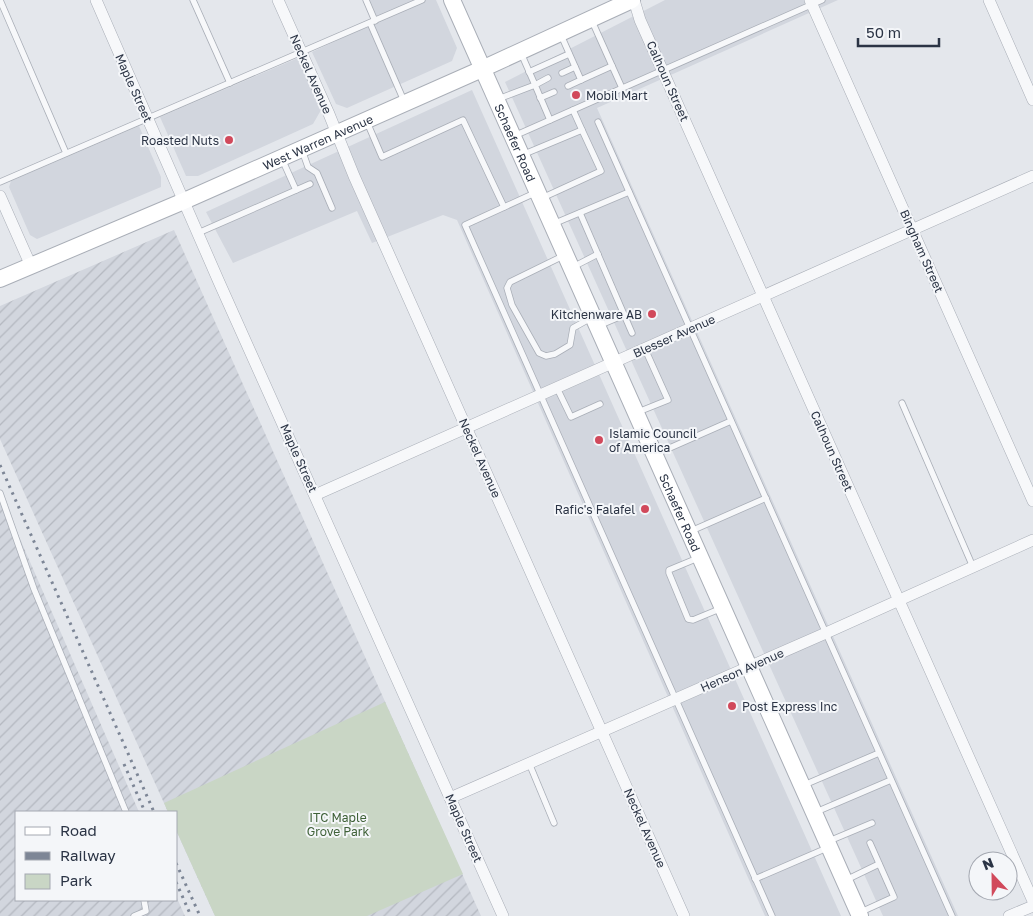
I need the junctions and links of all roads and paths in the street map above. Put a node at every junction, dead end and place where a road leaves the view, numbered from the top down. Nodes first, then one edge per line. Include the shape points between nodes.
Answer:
1 (0, 0) edge
2 (96, 0) edge
3 (193, 0) edge
4 (278, 0) edge
5 (366, 0) edge
6 (422, 0) edge
7 (452, 0) edge
8 (633, 0) edge
9 (989, 0) edge
10 (815, 2) edge
11 (592, 19) junction
12 (372, 22) junction
13 (560, 33) junction
14 (521, 52) junction
15 (301, 53) junction
16 (570, 54) junction
17 (612, 66) junction
18 (575, 67) junction
19 (482, 69) junction
20 (663, 70) junction
21 (529, 72) junction
22 (562, 72) dead end
23 (548, 78) dead end
24 (581, 80) junction
25 (230, 83) junction
26 (535, 84) junction
27 (568, 86) dead end
28 (622, 88) junction
29 (554, 92) dead end
30 (540, 98) junction
31 (496, 100) junction
32 (1033, 100) edge
33 (405, 103) junction
34 (573, 110) junction
35 (148, 118) junction
36 (366, 120) junction
37 (550, 120) junction
38 (598, 122) dead end
39 (582, 130) junction
40 (336, 134) junction
41 (512, 136) junction
42 (301, 148) junction
43 (66, 153) junction
44 (521, 156) junction
45 (281, 157) junction
46 (1033, 176) edge
47 (0, 182) edge
48 (310, 184) dead end
49 (296, 190) junction
50 (630, 192) junction
51 (538, 195) junction
52 (0, 196) edge
53 (184, 201) junction
54 (504, 207) junction
55 (332, 208) dead end
56 (580, 213) junction
57 (552, 225) junction
58 (912, 230) junction
59 (198, 233) junction
60 (598, 254) junction
61 (568, 261) junction
62 (31, 266) junction
63 (0, 279) edge
64 (764, 296) junction
65 (624, 315) junction
66 (595, 322) junction
67 (690, 328) junction
68 (632, 333) dead end
69 (644, 349) junction
70 (613, 363) junction
71 (557, 388) junction
72 (540, 396) junction
73 (902, 402) dead end
74 (600, 404) dead end
75 (636, 413) junction
76 (731, 421) junction
77 (467, 428) junction
78 (654, 455) junction
79 (0, 493) edge
80 (315, 495) junction
81 (766, 498) junction
82 (1033, 501) edge
83 (688, 532) junction
84 (1033, 540) edge
85 (700, 557) junction
86 (973, 567) junction
87 (898, 600) junction
88 (723, 608) junction
89 (826, 633) junction
90 (749, 667) junction
91 (675, 699) junction
92 (602, 731) junction
93 (879, 753) junction
94 (529, 763) junction
95 (891, 780) junction
96 (802, 786) junction
97 (450, 798) junction
98 (126, 811) edge
99 (814, 812) junction
100 (554, 823) dead end
101 (872, 823) dead end
102 (870, 843) dead end
103 (828, 845) junction
104 (880, 864) junction
105 (755, 879) junction
106 (844, 880) junction
107 (1033, 901) edge
108 (1033, 906) edge
109 (147, 913) edge
110 (859, 914) edge
111 (134, 916) edge
112 (503, 916) edge
113 (684, 916) edge
114 (772, 916) edge
115 (952, 916) edge
116 (1009, 916) edge

1 - 43 lane
2 - 35 street, Maple Street
3 - 25 lane
4 - 15 street, Neckel Avenue
5 - 12 lane
6 - 12 lane
7 - 19 main road, Schaefer Road
8 - 11 main road, West Warren Avenue
8 - 20 street, Calhoun Street
9 - 32 street
10 - 20 lane
10 - 58 street, Bingham Street
11 - 13 main road, West Warren Avenue
11 - 17 lane
12 - 15 lane
12 - 33 lane
13 - 14 main road, West Warren Avenue
13 - 16 lane
14 - 19 main road, West Warren Avenue
14 - 21 lane
15 - 25 lane
15 - 40 street, Neckel Avenue
16 - 18 lane
16 - 21 lane
17 - 24 lane
17 - 28 lane
18 - 22 lane
18 - 24 lane
19 - 31 main road, Schaefer Road
19 - 33 main road, West Warren Avenue
20 - 28 lane
20 - 64 street, Calhoun Street
21 - 26 lane
23 - 26 lane
24 - 27 lane
25 - 35 lane
26 - 30 lane
26 - 31 lane
28 - 34 lane
29 - 30 lane
30 - 37 lane
31 - 41 main road, Schaefer Road
33 - 36 main road, West Warren Avenue
34 - 37 lane
34 - 39 lane
35 - 43 lane
35 - 53 street, Maple Street
36 - 40 main road, West Warren Avenue
36 - 54 lane via 382,157 463,120
37 - 41 lane
38 - 50 lane
39 - 44 lane
39 - 51 lane via 601,171
40 - 42 main road, West Warren Avenue
40 - 77 street, Neckel Avenue
41 - 44 main road, Schaefer Road
42 - 45 main road, West Warren Avenue
42 - 55 lane via 308,167 317,173
43 - 47 lane
44 - 51 main road, Schaefer Road
45 - 49 lane
45 - 53 main road, West Warren Avenue
46 - 58 street, Blesser Avenue
48 - 49 lane
49 - 59 lane
50 - 56 lane
50 - 67 lane
51 - 54 lane
51 - 57 main road, Schaefer Road
52 - 62 street
53 - 59 street, Maple Street
53 - 62 main road, West Warren Avenue
54 - 72 lane via 465,225
56 - 57 lane
56 - 60 lane
57 - 61 main road, Schaefer Road
58 - 64 street, Blesser Avenue
58 - 82 street, Bingham Street
59 - 80 street, Maple Street
60 - 61 lane
60 - 65 lane
61 - 66 main road, Schaefer Road
61 - 66 lane via 510,282 508,288 512,305 539,353 546,356 570,345 573,328
62 - 63 main road, West Warren Avenue
64 - 67 street, Blesser Avenue
64 - 87 street, Calhoun Street
65 - 66 lane
65 - 68 lane
66 - 70 main road, Schaefer Road
67 - 69 street, Blesser Avenue
67 - 76 lane
69 - 70 street, Blesser Avenue
69 - 75 lane via 668,400
70 - 71 street, Blesser Avenue
70 - 75 main road, Schaefer Road
71 - 72 street, Blesser Avenue
71 - 74 lane via 571,417
72 - 77 street, Blesser Avenue
72 - 91 lane
73 - 86 lane
75 - 78 main road, Schaefer Road
76 - 78 lane
76 - 81 lane
77 - 80 street, Blesser Avenue
77 - 92 street, Neckel Avenue
78 - 83 main road, Schaefer Road
79 - 98 lane via 34,589
80 - 97 street, Maple Street
81 - 83 lane
81 - 89 lane
83 - 85 main road, Schaefer Road
84 - 86 street, Henson Avenue
85 - 88 main road, Schaefer Road
85 - 88 lane via 669,570 688,619
86 - 87 street, Henson Avenue
87 - 89 street, Henson Avenue
87 - 107 street, Calhoun Street
88 - 90 main road, Schaefer Road
89 - 90 street, Henson Avenue
89 - 93 lane
90 - 91 street, Henson Avenue
90 - 96 main road, Schaefer Road
91 - 92 street, Henson Avenue
91 - 105 lane
92 - 94 street, Henson Avenue
92 - 113 street, Neckel Avenue
93 - 95 lane
93 - 96 lane
94 - 97 street, Henson Avenue
94 - 100 lane
95 - 99 lane
95 - 115 lane
96 - 99 main road, Schaefer Road
97 - 112 street, Maple Street
99 - 103 main road, Schaefer Road
101 - 103 lane
102 - 104 lane
103 - 105 lane
103 - 106 main road, Schaefer Road
104 - 106 lane
104 - 110 lane via 894,897
105 - 114 lane
106 - 110 main road, Schaefer Road
108 - 116 street
109 - 111 lane

